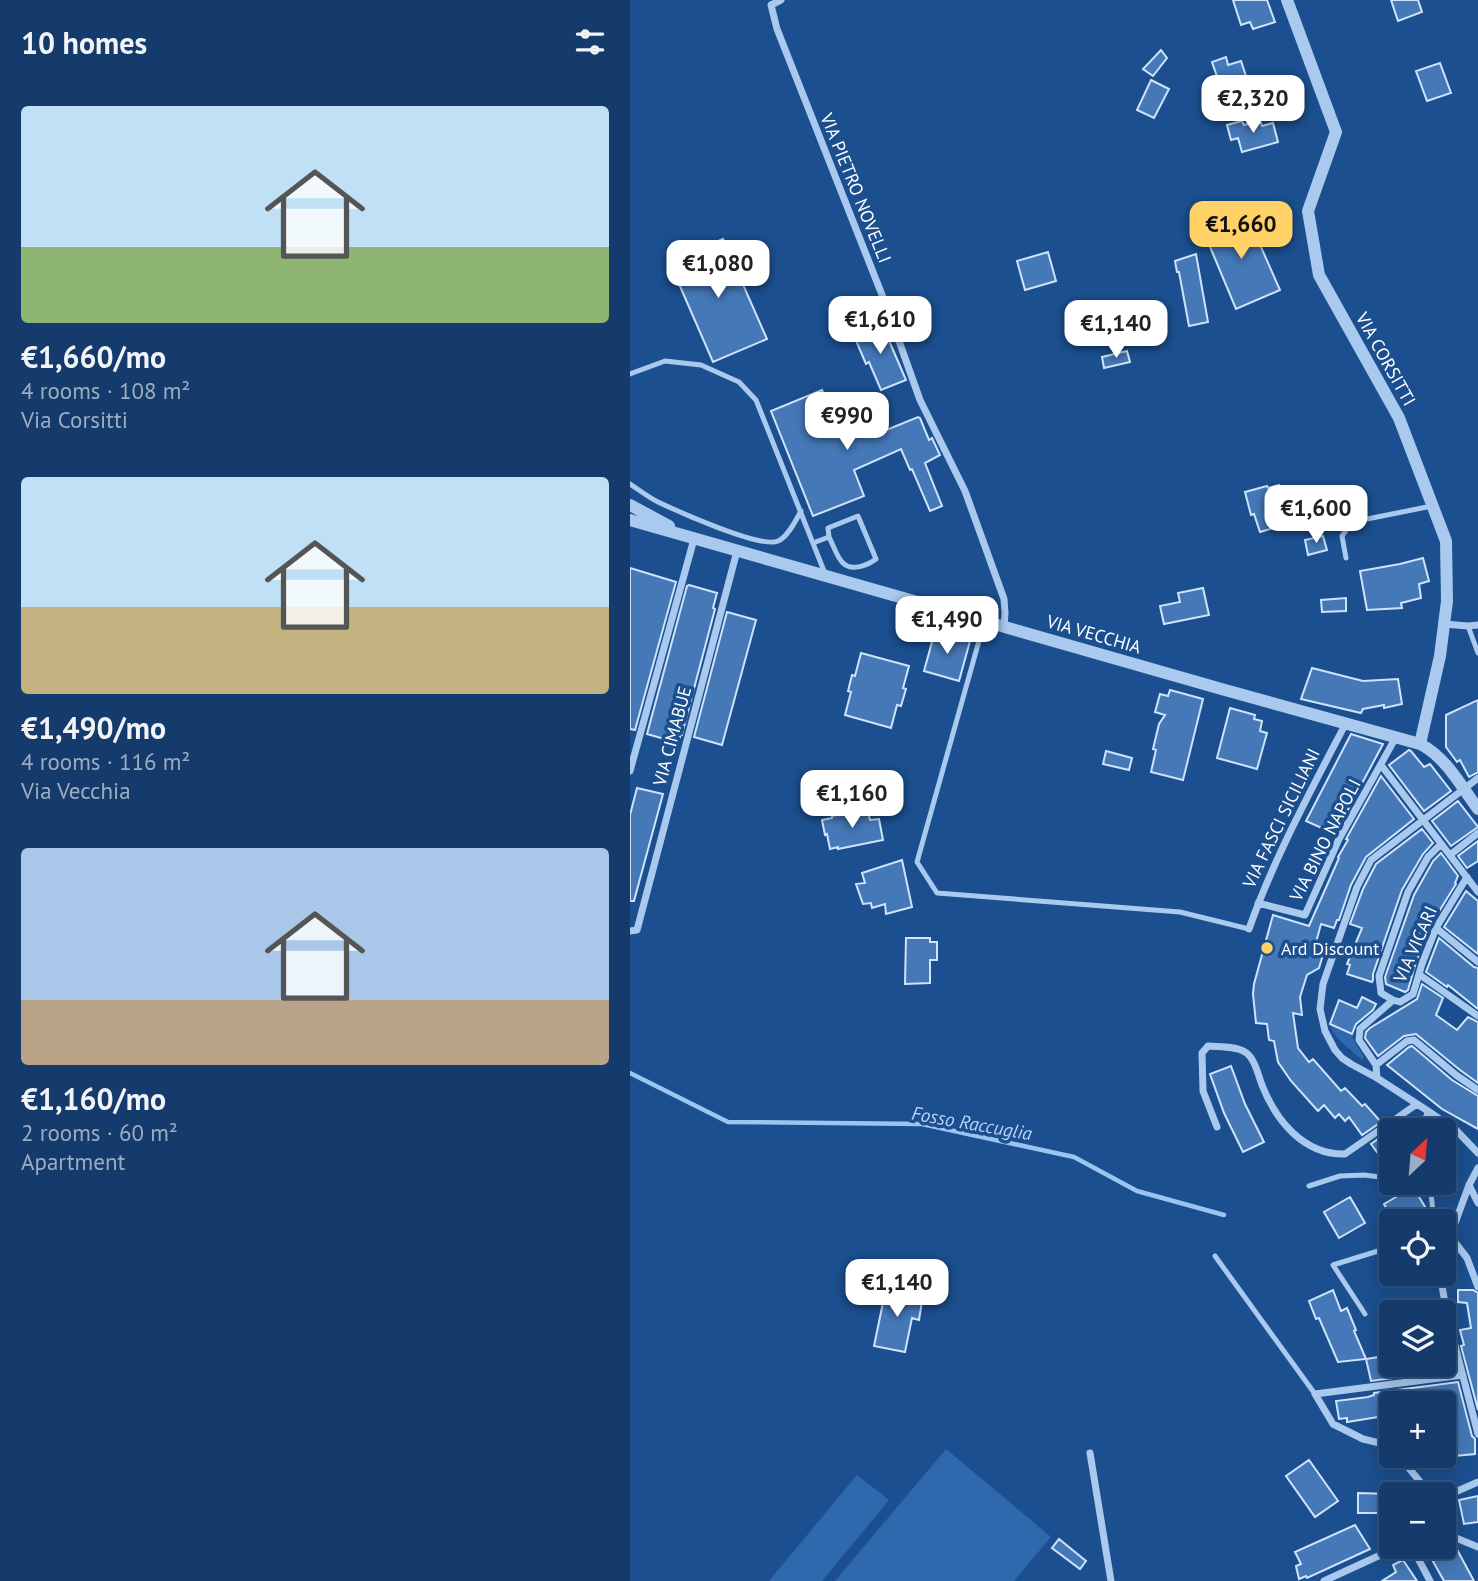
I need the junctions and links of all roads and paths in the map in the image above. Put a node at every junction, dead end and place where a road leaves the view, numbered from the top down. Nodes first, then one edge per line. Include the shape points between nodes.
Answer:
1 (781, 0) edge
2 (1287, 0) edge
3 (630, 374) edge
4 (630, 484) edge
5 (630, 505) edge
6 (1433, 506) junction
7 (801, 510) junction
8 (630, 520) edge
9 (829, 537) junction
10 (694, 539) junction
11 (813, 543) junction
12 (737, 551) junction
13 (1346, 558) dead end
14 (827, 576) junction
15 (985, 621) junction
16 (1444, 624) junction
17 (1478, 625) edge
18 (1004, 626) junction
19 (1468, 626) junction
20 (1478, 653) edge
21 (1346, 723) junction
22 (1396, 737) junction
23 (1420, 744) junction
24 (1381, 765) junction
25 (630, 771) edge
26 (1478, 778) edge
27 (1464, 790) junction
28 (1478, 809) edge
29 (1423, 820) junction
30 (1478, 833) edge
31 (1441, 844) junction
32 (1450, 855) junction
33 (1467, 877) junction
34 (1478, 892) edge
35 (1258, 903) junction
36 (1436, 928) junction
37 (1249, 929) joint
38 (634, 931) edge
39 (1478, 962) edge
40 (1420, 975) junction
41 (1393, 1000) junction
42 (1478, 1016) edge
43 (1376, 1065) junction
44 (1377, 1078) junction
45 (1478, 1090) edge
46 (1417, 1104) junction
47 (1428, 1111) junction
48 (1425, 1118) edge
49 (1217, 1127) dead end
50 (1478, 1153) edge
51 (1478, 1168) edge
52 (1379, 1177) edge
53 (1469, 1185) junction
54 (1308, 1186) dead end
55 (1478, 1203) edge
56 (1456, 1220) edge
57 (1456, 1244) edge
58 (1379, 1251) edge
59 (1215, 1256) dead end
60 (1442, 1286) edge
61 (1478, 1287) edge
62 (1365, 1314) dead end
63 (1463, 1375) junction
64 (1315, 1394) junction
65 (1478, 1434) edge
66 (1379, 1443) edge
67 (1090, 1453) dead end
68 (1409, 1468) edge
69 (1420, 1482) edge
70 (1478, 1482) edge
71 (1456, 1492) edge
72 (1456, 1538) edge
73 (1478, 1547) edge
74 (1379, 1556) edge
75 (1418, 1559) edge
76 (1111, 1581) edge
77 (1324, 1581) edge
78 (1430, 1581) edge

1 - 18 street, VIA PIETRO NOVELLI via 771,5 777,29 920,400 965,491 1004,599
2 - 6 street, VIA CORSITTI via 1336,132 1308,211 1319,275 1399,418
3 - 7 lane via 665,361 701,365 739,382 756,400
4 - 7 lane via 708,524 764,542 778,541
5 - 10 street
6 - 13 lane via 1352,522 1342,536
6 - 16 street, VIA CORSITTI via 1446,541
7 - 11 lane
8 - 10 street, VIA VECCHIA
9 - 9 lane via 828,528 858,516 876,559 865,566 842,563
9 - 11 lane
10 - 12 street, VIA VECCHIA
10 - 25 street
11 - 14 lane
12 - 14 street, VIA VECCHIA
12 - 38 street, VIA CIMABUE
14 - 15 street, VIA VECCHIA
15 - 18 street, VIA VECCHIA
15 - 37 lane via 917,862 937,893 1180,912
16 - 19 street
16 - 23 street, VIA CORSITTI
17 - 19 street
18 - 21 street, VIA VECCHIA
19 - 20 lane
21 - 22 street, VIA VECCHIA
21 - 35 street, VIA FASCI SICILIANI
22 - 23 street, VIA VECCHIA
22 - 24 street, VIA BINO NAPOLI
23 - 27 street via 1433,750
24 - 29 street
24 - 35 street, VIA BINO NAPOLI via 1339,839 1305,915
26 - 27 street
27 - 28 street
27 - 29 street
29 - 31 street
29 - 44 street via 1371,860 1323,984 1320,1009 1335,1050 1351,1065
30 - 32 street
31 - 32 street
31 - 41 street via 1408,892 1379,976 1381,993
32 - 33 street
33 - 34 street
33 - 36 street, VIA VICARI
35 - 37 street, VIA FASCI SICILIANI
36 - 39 street
36 - 40 street, VIA VICARI
40 - 41 street, VIA VICARI via 1413,994 1400,1002
40 - 42 street
41 - 43 street, VIA VICARI via 1359,1033
43 - 44 street, VIA VICARI
43 - 45 street via 1414,1040
44 - 46 street
46 - 47 street
46 - 49 street via 1345,1154 1324,1153 1279,1118 1251,1057 1243,1050 1208,1046 1202,1053 1203,1091
47 - 48 lane
47 - 50 street
51 - 53 street
52 - 54 lane via 1340,1175
53 - 55 street
53 - 56 street
57 - 61 street
58 - 62 lane via 1333,1265
59 - 64 lane
60 - 63 street
63 - 64 street
63 - 65 street
64 - 66 street via 1333,1424
67 - 76 street
68 - 69 street
70 - 71 street
72 - 73 street
74 - 77 street
75 - 78 street

